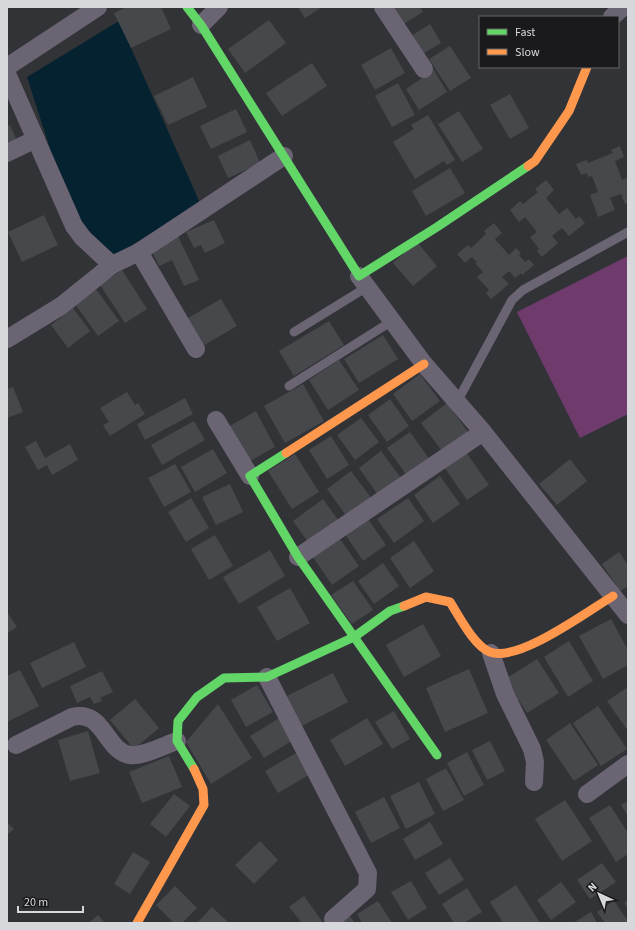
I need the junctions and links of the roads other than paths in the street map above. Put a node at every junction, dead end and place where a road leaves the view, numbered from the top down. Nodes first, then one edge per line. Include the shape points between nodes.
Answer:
1 (98, 7) edge
2 (187, 7) edge
3 (219, 7) edge
4 (383, 7) edge
5 (623, 7) edge
6 (613, 16) edge
7 (201, 25) junction
8 (7, 67) edge
9 (587, 68) edge
10 (424, 69) dead end
11 (7, 74) edge
12 (36, 140) junction
13 (7, 153) edge
14 (284, 156) junction
15 (628, 232) edge
16 (139, 252) junction
17 (112, 265) junction
18 (363, 281) junction
19 (392, 321) junction
20 (294, 332) dead end
21 (7, 340) edge
22 (196, 349) dead end
23 (424, 364) junction
24 (289, 386) dead end
25 (457, 402) junction
26 (216, 420) dead end
27 (483, 432) junction
28 (250, 476) junction
29 (298, 557) junction
30 (613, 596) junction
31 (628, 615) edge
32 (354, 637) junction
33 (491, 653) junction
34 (267, 677) junction
35 (177, 741) junction
36 (10, 743) edge
37 (436, 755) dead end
38 (628, 764) edge
39 (534, 782) dead end
40 (587, 794) dead end
41 (333, 919) dead end
42 (137, 923) edge

1 - 8 street
2 - 7 street
3 - 7 street
4 - 10 street
5 - 6 street
7 - 14 street
9 - 18 street via 569,111 535,161
11 - 12 street
12 - 13 street
12 - 17 street via 74,226
14 - 16 street
14 - 18 street
15 - 25 lane via 523,290 512,300
16 - 17 street
16 - 22 street
17 - 21 street via 61,306
18 - 19 street
18 - 20 lane
19 - 23 street
19 - 24 lane
23 - 25 street
23 - 28 street
25 - 27 street
26 - 28 street
27 - 29 street
27 - 30 street
28 - 29 street
29 - 32 street
30 - 31 street
30 - 33 street via 527,648 507,655
32 - 33 street via 390,611 426,597 450,602 480,645
32 - 34 street
32 - 37 street
33 - 39 street via 505,694 532,749 536,762
34 - 35 street via 224,678 197,697 178,721
34 - 41 street via 368,873 367,889
35 - 36 street via 138,755 130,755 120,751 97,723 81,715
35 - 42 street via 203,789 204,805
38 - 40 street

